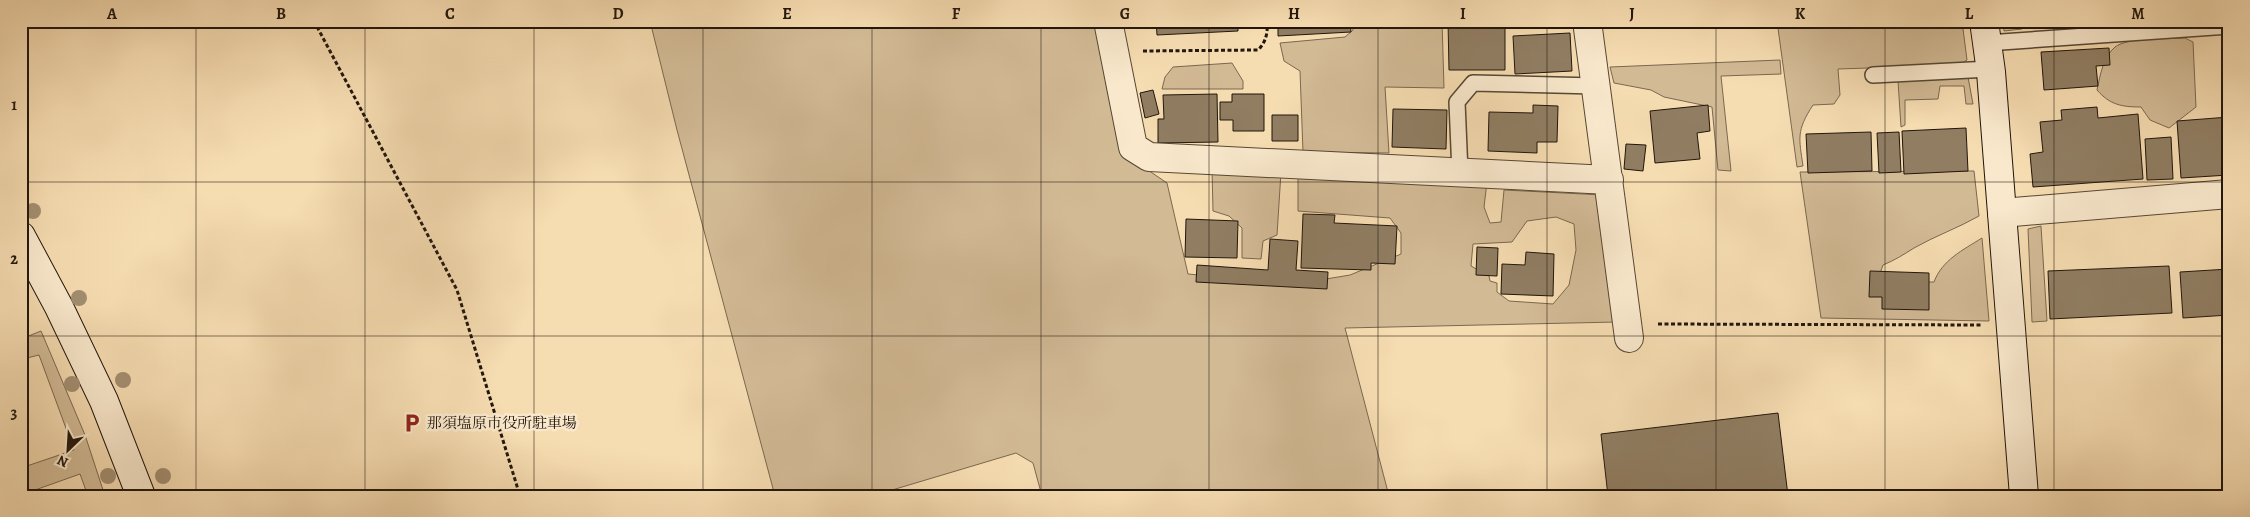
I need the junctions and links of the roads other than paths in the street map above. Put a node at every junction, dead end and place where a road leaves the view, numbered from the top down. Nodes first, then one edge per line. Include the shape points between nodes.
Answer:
1 (1108, 21) edge
2 (1588, 21) edge
3 (2229, 26) edge
4 (1985, 32) edge
5 (1990, 69) junction
6 (1873, 76) dead end
7 (1596, 86) junction
8 (1460, 173) junction
9 (1610, 180) junction
10 (2229, 194) edge
11 (2002, 213) junction
12 (21, 236) edge
13 (1628, 331) road end
14 (141, 496) edge
15 (2024, 496) edge

1 - 8 street via 1134,147 1149,157
2 - 7 street
3 - 4 lane
4 - 5 street
5 - 6 lane
5 - 11 street
7 - 8 lane via 1473,83 1457,102
7 - 9 street
8 - 9 street
9 - 13 street
10 - 11 street
11 - 15 street
12 - 14 street via 104,401

